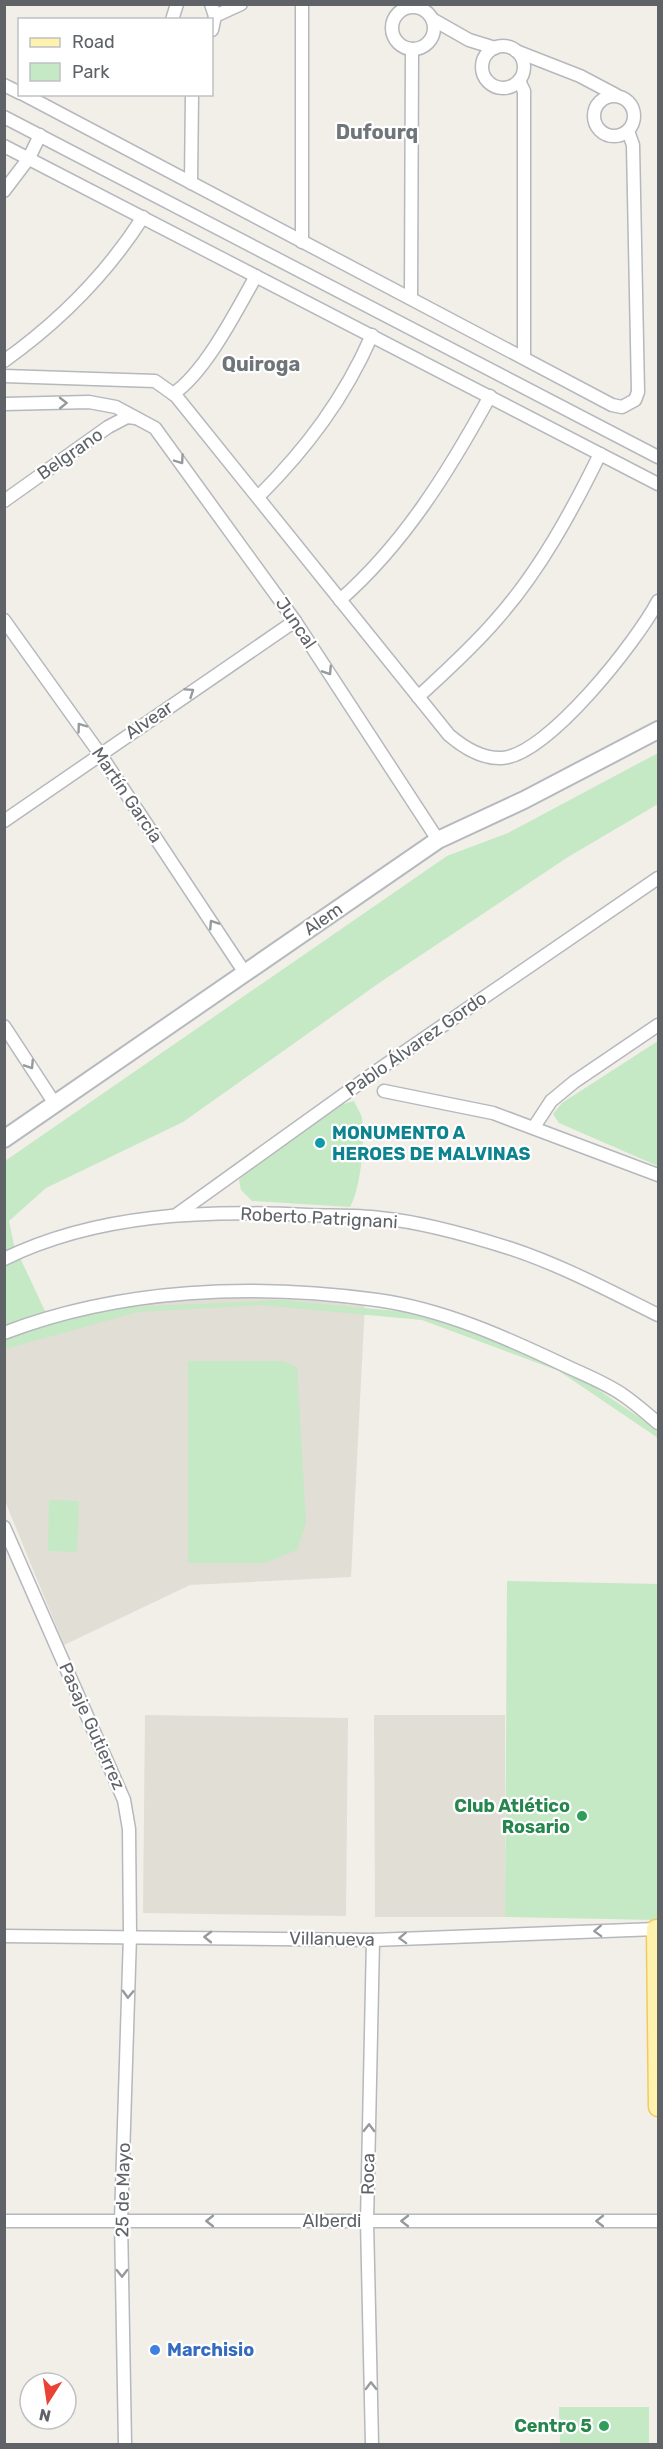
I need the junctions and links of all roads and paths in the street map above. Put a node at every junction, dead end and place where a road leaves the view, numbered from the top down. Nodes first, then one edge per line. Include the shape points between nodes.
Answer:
1 (241, 4) edge
2 (302, 4) edge
3 (396, 7) edge
4 (213, 10) edge
5 (432, 19) junction
6 (495, 48) junction
7 (412, 49) junction
8 (515, 50) junction
9 (519, 81) junction
10 (4, 85) edge
11 (18, 92) edge
12 (616, 95) junction
13 (25, 96) edge
14 (192, 96) edge
15 (4, 117) edge
16 (628, 131) junction
17 (40, 135) junction
18 (4, 146) edge
19 (29, 158) junction
20 (191, 183) junction
21 (4, 191) edge
22 (142, 217) junction
23 (302, 242) junction
24 (256, 276) junction
25 (411, 298) junction
26 (372, 335) junction
27 (524, 358) junction
28 (4, 361) edge
29 (4, 376) edge
30 (173, 394) junction
31 (490, 396) junction
32 (4, 404) edge
33 (140, 419) junction
34 (600, 454) junction
35 (658, 457) edge
36 (658, 484) edge
37 (258, 497) junction
38 (4, 501) edge
39 (340, 600) junction
40 (658, 602) edge
41 (4, 620) edge
42 (295, 621) junction
43 (418, 697) junction
44 (658, 730) edge
45 (100, 753) junction
46 (4, 821) edge
47 (438, 840) junction
48 (658, 878) edge
49 (245, 973) junction
50 (658, 1025) edge
51 (4, 1026) edge
52 (384, 1091) dead end
53 (55, 1104) junction
54 (534, 1126) junction
55 (4, 1138) edge
56 (658, 1175) edge
57 (176, 1215) junction
58 (4, 1259) edge
59 (658, 1315) edge
60 (4, 1333) edge
61 (658, 1424) edge
62 (4, 1527) edge
63 (657, 1929) edge
64 (130, 1935) junction
65 (4, 1936) edge
66 (373, 1940) junction
67 (658, 2107) edge
68 (4, 2221) edge
69 (121, 2221) junction
70 (367, 2221) junction
71 (658, 2221) edge
72 (125, 2445) edge
73 (372, 2445) edge

1 - 4 street
2 - 23 street
3 - 5 street via 422,9
3 - 7 street via 393,33 400,44
5 - 6 street via 470,40
5 - 7 street via 431,40
6 - 8 street
6 - 9 street via 483,64 486,78 501,88
7 - 25 street
8 - 9 street via 524,63
8 - 12 street
9 - 27 street via 524,91
10 - 11 street
12 - 16 street via 632,106 634,119
12 - 16 street via 598,102 595,122 609,135
13 - 20 street
14 - 20 street
15 - 17 street
16 - 27 street via 633,145 638,392 635,400 622,407 612,405
17 - 19 street
17 - 35 street
18 - 19 street
19 - 21 street
19 - 22 street
20 - 23 street
22 - 24 street
22 - 28 street via 80,298
23 - 25 street
24 - 26 street
24 - 30 street via 220,337
25 - 27 street
26 - 31 street
26 - 37 street via 347,387 321,427
29 - 30 street via 155,381
30 - 37 street
31 - 34 street
31 - 39 street via 420,512
32 -> 33 street, Juncal via 89,402 116,407
33 - 38 street, Belgrano via 122,419
33 -> 42 street, Juncal via 155,428 170,445
34 - 36 street
34 - 43 street via 565,520 521,589 463,656
37 - 39 street
39 - 43 street
40 - 43 street via 591,691 541,739 509,756 480,754 459,744
45 -> 41 street, Martín García
45 -> 42 street, Alvear
42 -> 47 street, Juncal
44 - 47 main road, Alem
45 - 46 street, Alvear
49 -> 45 street, Martín García
47 - 49 main road, Alem
48 - 57 street, Pablo Álvarez Gordo via 378,1070
49 - 53 main road, Alem
50 - 54 street via 574,1082 551,1101
51 -> 53 street
52 - 54 street via 451,1103
53 - 55 main road, Alem
54 - 56 street
57 - 58 street, Roberto Patrignani via 142,1218 60,1238
57 - 59 street, Roberto Patrignani via 268,1213 381,1218 426,1226 511,1249 568,1271
60 - 61 street via 37,1321 174,1295 284,1292 379,1300 519,1343 622,1394
62 - 64 street, Pasaje Gutierrez via 124,1800 129,1829
63 -> 66 street, Villanueva
63 - 67 main road
64 - 65 street, Villanueva
66 -> 64 street, Villanueva
64 -> 69 street, 25 de Mayo
70 -> 66 street, Roca
68 - 69 street, Alberdi
70 -> 69 street, Alberdi
69 -> 72 street, 25 de Mayo
71 -> 70 street, Alberdi
73 -> 70 street, Roca

